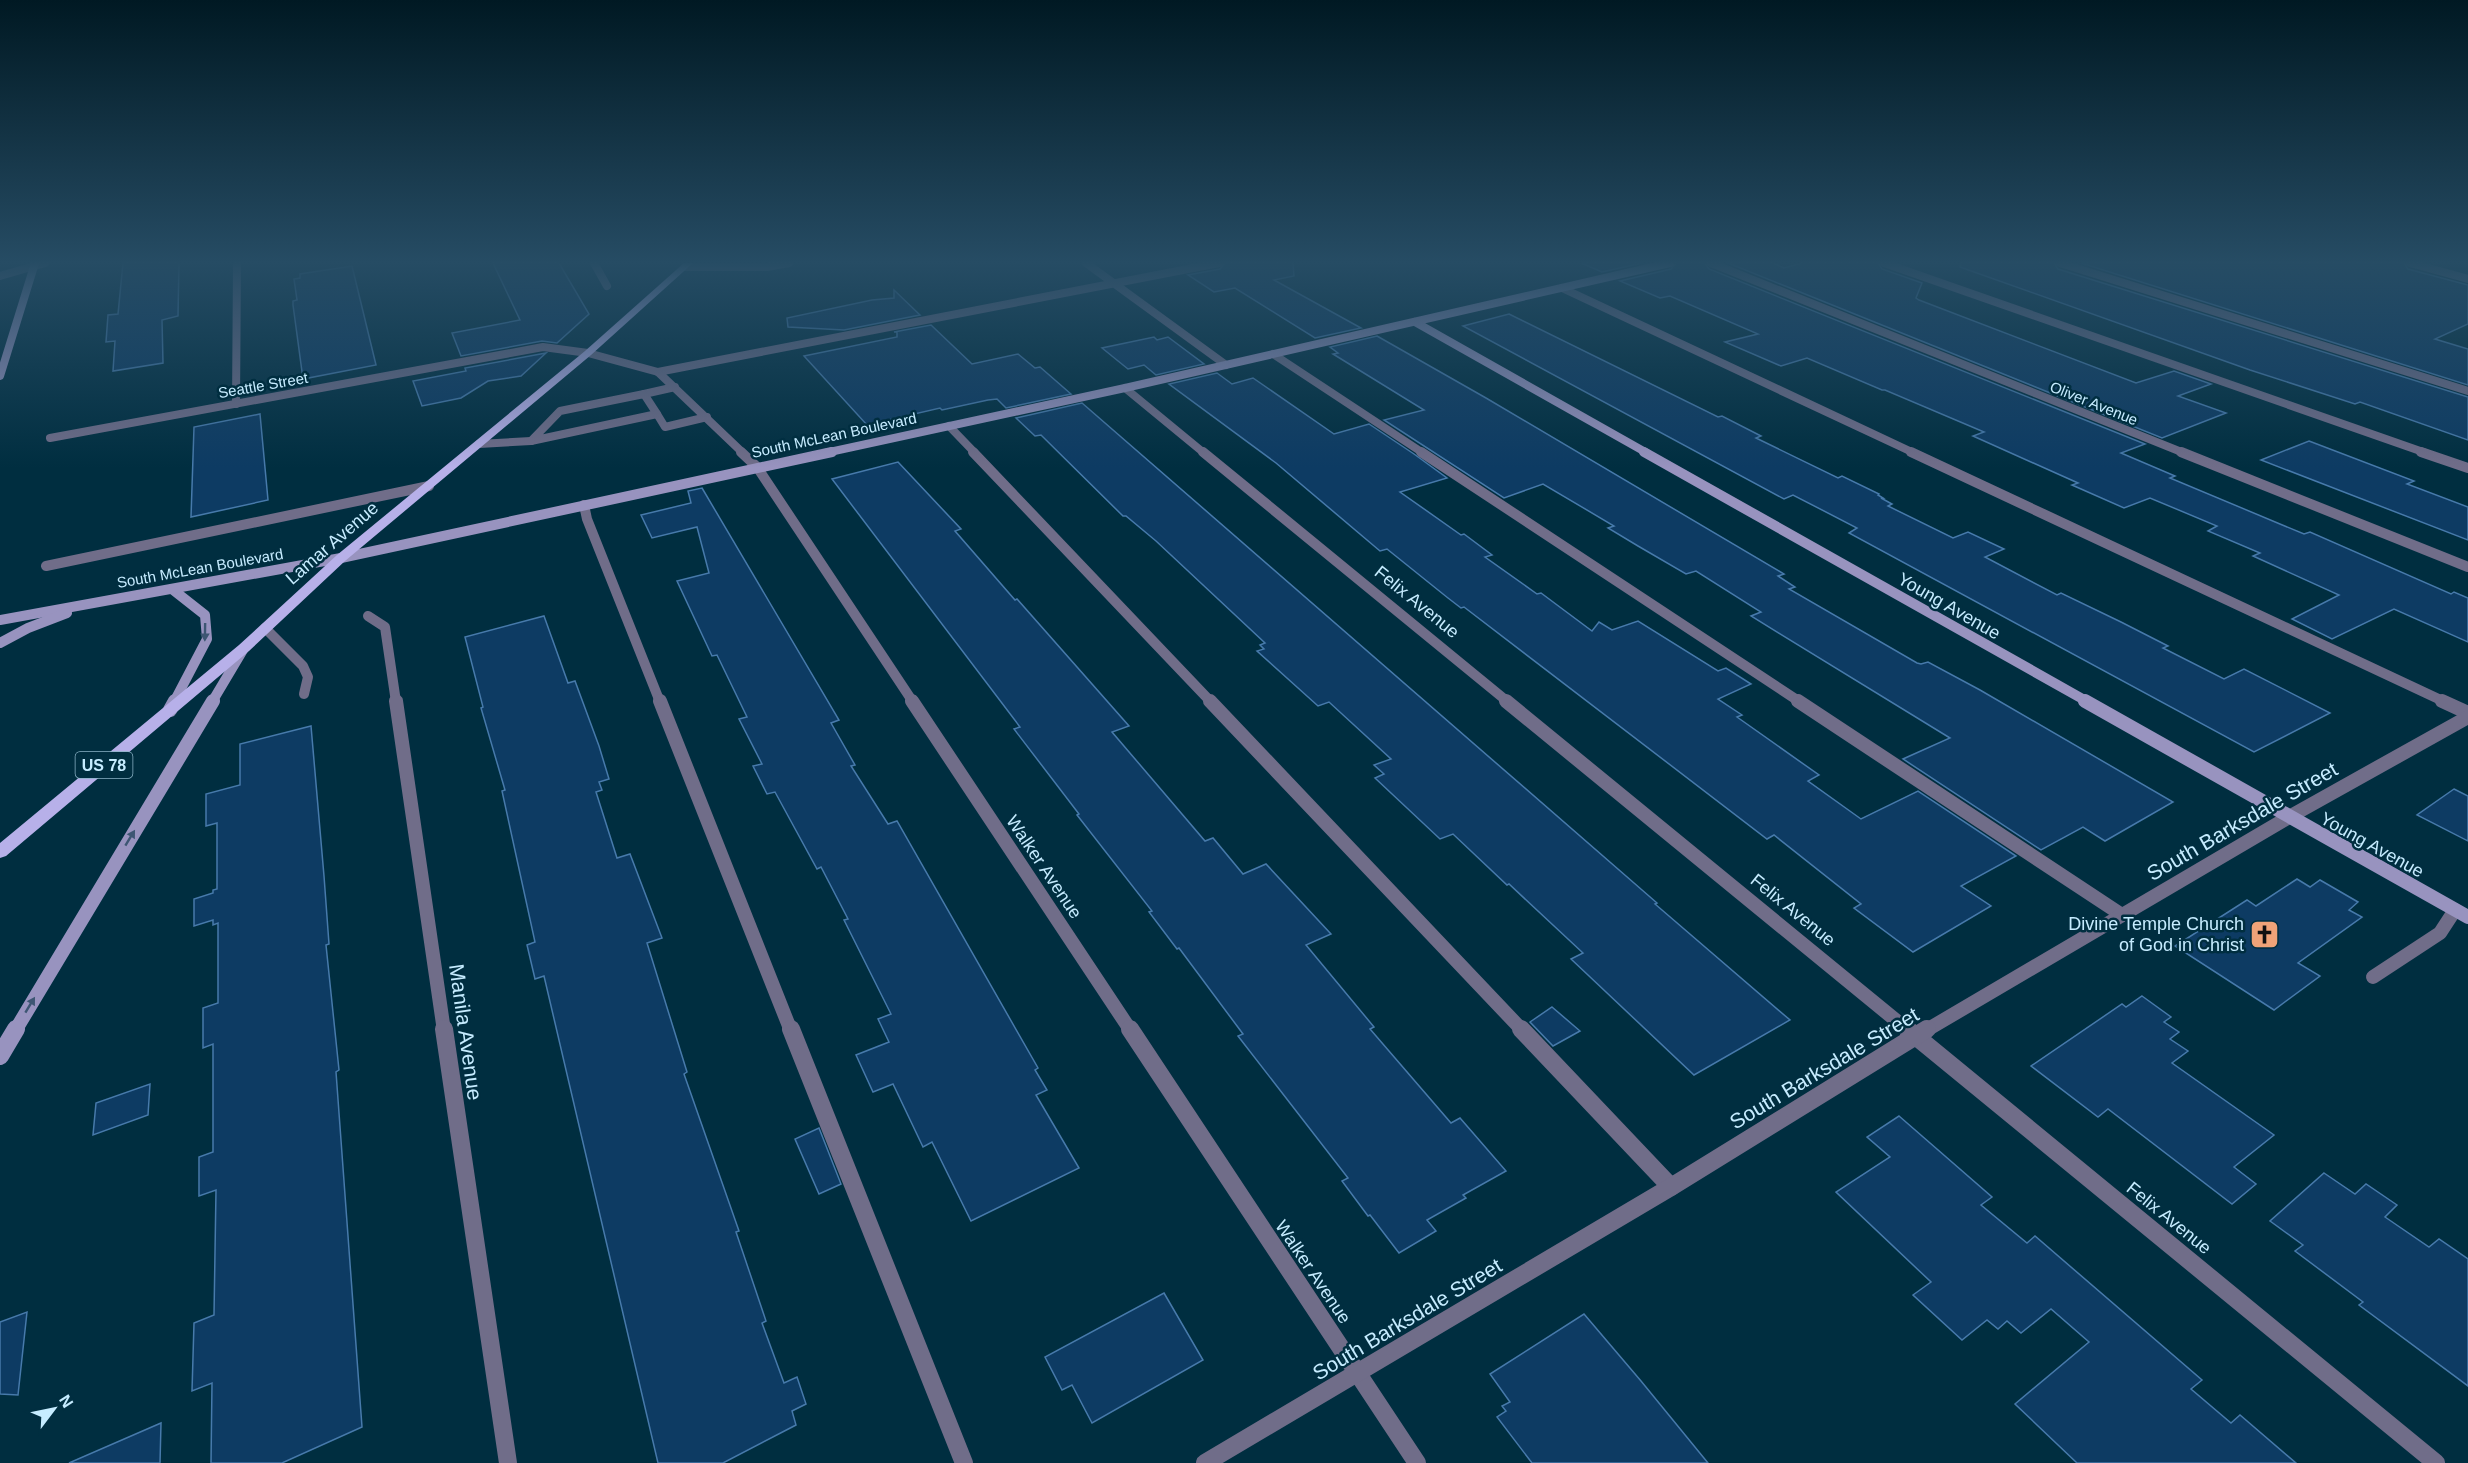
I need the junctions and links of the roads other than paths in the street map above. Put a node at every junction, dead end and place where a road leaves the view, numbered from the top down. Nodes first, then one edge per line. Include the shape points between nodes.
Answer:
1 (14, 331) edge
2 (237, 331) edge
3 (612, 331) edge
4 (870, 331) edge
5 (1180, 331) edge
6 (1374, 331) edge
7 (1431, 331) edge
8 (1654, 331) edge
9 (1881, 331) edge
10 (2078, 331) edge
11 (2278, 331) edge
12 (588, 353) junction
13 (1273, 354) junction
14 (1226, 365) junction
15 (658, 372) junction
16 (0, 376) edge
17 (675, 387) junction
18 (1125, 388) junction
19 (2468, 391) edge
20 (644, 394) junction
21 (236, 404) junction
22 (657, 414) junction
23 (707, 417) junction
24 (949, 426) junction
25 (50, 438) dead end
26 (531, 441) junction
27 (479, 444) junction
28 (757, 467) junction
29 (2468, 468) edge
30 (429, 486) junction
31 (584, 505) junction
32 (341, 558) junction
33 (46, 566) dead end
34 (2468, 567) edge
35 (172, 589) junction
36 (99, 602) junction
37 (368, 616) dead end
38 (0, 620) edge
39 (265, 628) junction
40 (0, 643) edge
41 (244, 648) junction
42 (304, 694) dead end
43 (170, 710) junction
44 (2468, 715) edge
45 (2289, 817) junction
46 (0, 852) edge
47 (2455, 910) junction
48 (2122, 915) junction
49 (2468, 917) edge
50 (2373, 977) dead end
51 (1916, 1036) junction
52 (0, 1056) edge
53 (1671, 1187) junction
54 (1358, 1372) junction
55 (508, 1463) edge
56 (964, 1463) edge
57 (1205, 1463) edge
58 (1417, 1463) edge
59 (2436, 1463) edge

1 - 16 main road
2 - 21 street
3 - 12 main road, Lamar Avenue / US 78
4 - 15 street
5 - 14 street
6 - 13 main road, South McLean Boulevard
7 - 45 main road, Young Avenue
8 - 44 street
9 - 34 street, Oliver Avenue
10 - 29 street
11 - 19 street
12 - 15 street, Walker Avenue
12 - 21 street, Seattle Street via 543,347
12 - 27 main road, Lamar Avenue / US 78
13 - 14 main road, South McLean Boulevard
13 - 48 street
14 - 18 main road, South McLean Boulevard
15 - 17 street, Walker Avenue
17 - 20 street
17 - 23 street, Walker Avenue
18 - 24 main road, South McLean Boulevard
18 - 51 street, Felix Avenue
20 - 22 street
20 - 26 street via 591,408 560,411
21 - 25 street, Seattle Street
22 - 23 street via 665,427
22 - 26 street via 599,423
23 - 28 street, Walker Avenue
24 - 28 main road, South McLean Boulevard
24 - 53 street
26 - 27 street
27 - 30 main road, Lamar Avenue / US 78
28 - 31 main road, South McLean Boulevard
28 - 54 street, Walker Avenue
30 - 32 main road, Lamar Avenue / US 78
30 - 33 street, South McLean Boulevard
31 - 32 main road, South McLean Boulevard
31 - 56 street
32 - 35 main road, South McLean Boulevard
32 - 39 main road, Lamar Avenue / US 78
35 - 36 main road, South McLean Boulevard
35 -> 43 main road via 205,615 207,639
36 - 38 main road, South McLean Boulevard
36 - 40 main road via 28,628
37 - 55 street, Manila Avenue via 385,627
39 - 41 main road, Lamar Avenue / US 78
39 - 42 street via 303,666 308,677
41 - 43 main road, Lamar Avenue / US 78
52 -> 41 main road
43 - 46 main road, Lamar Avenue / US 78
44 - 45 street, South Barksdale Street
45 - 47 main road, Young Avenue
45 - 48 street, South Barksdale Street
47 - 49 main road, Young Avenue
47 - 50 street via 2440,933
48 - 51 street, South Barksdale Street
51 - 53 street, South Barksdale Street
51 - 59 street, Felix Avenue
53 - 54 street, South Barksdale Street
54 - 57 street, South Barksdale Street
54 - 58 street, Walker Avenue

